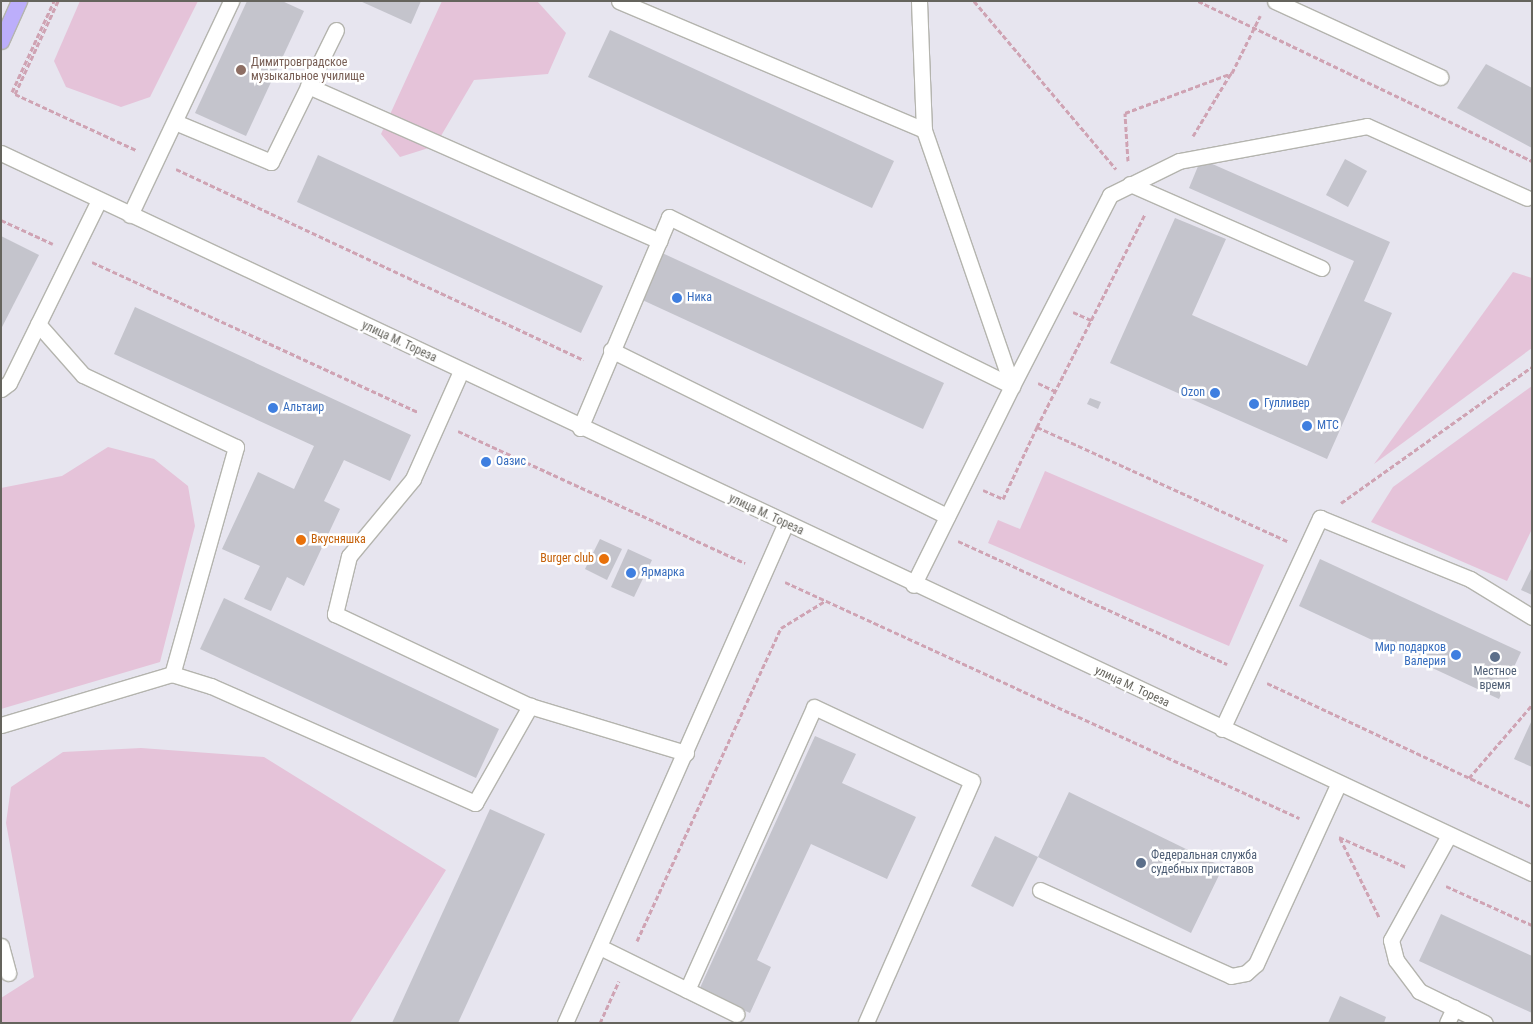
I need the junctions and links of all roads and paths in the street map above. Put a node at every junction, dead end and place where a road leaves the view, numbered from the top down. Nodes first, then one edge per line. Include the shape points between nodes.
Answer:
1 (19, 1) edge
2 (54, 1) edge
3 (58, 1) edge
4 (231, 1) edge
5 (619, 1) edge
6 (920, 1) edge
7 (974, 1) edge
8 (1198, 1) edge
9 (1269, 6) edge
10 (1255, 27) junction
11 (336, 30) dead end
12 (1, 41) edge
13 (1232, 73) junction
14 (1440, 77) dead end
15 (308, 86) junction
16 (12, 92) dead end
17 (176, 122) junction
18 (924, 130) junction
19 (1, 153) edge
20 (158, 160) junction
21 (1179, 160) junction
22 (1532, 161) edge
23 (1130, 184) junction
24 (1154, 196) junction
25 (1527, 198) dead end
26 (99, 200) junction
27 (130, 215) junction
28 (659, 240) junction
29 (1321, 268) dead end
30 (38, 324) junction
31 (611, 350) junction
32 (1532, 367) edge
33 (603, 369) junction
34 (461, 371) junction
35 (1012, 386) junction
36 (1, 390) edge
37 (1037, 427) junction
38 (580, 428) junction
39 (979, 488) dead end
40 (947, 516) junction
41 (1320, 518) junction
42 (785, 524) junction
43 (1305, 549) junction
44 (913, 584) junction
45 (825, 600) dead end
46 (1532, 617) edge
47 (172, 674) junction
48 (1532, 705) edge
49 (530, 706) junction
50 (1, 725) edge
51 (1222, 729) junction
52 (686, 753) junction
53 (1469, 778) dead end
54 (1339, 784) junction
55 (1449, 835) junction
56 (1340, 837) dead end
57 (1532, 874) edge
58 (1040, 890) dead end
59 (1391, 940) junction
60 (1, 946) edge
61 (600, 947) junction
62 (628, 961) junction
63 (8, 973) dead end
64 (687, 990) junction
65 (1454, 1008) junction
66 (736, 1014) dead end
67 (565, 1023) edge
68 (600, 1023) edge
69 (866, 1023) edge
70 (1447, 1023) edge
71 (1485, 1023) edge

1 - 12 main road
2 - 16 path
3 - 20 path via 16,94
4 - 17 street
5 - 18 street
6 - 18 street
7 - 23 path
8 - 10 path
9 - 10 path
9 - 14 street
10 - 13 path
10 - 22 path
11 - 15 street
13 - 21 path
13 - 23 path via 1125,113
15 - 17 street via 271,162
15 - 28 street
17 - 20 street
18 - 35 street
19 - 26 street, улица М. Тореза
20 - 27 street
20 - 33 path
21 - 23 street
21 - 25 street via 1368,126
23 - 24 street
23 - 35 street via 1110,195
24 - 29 street
24 - 37 path
26 - 27 street, улица М. Тореза
26 - 30 street
27 - 34 street, улица М. Тореза
28 - 31 street
28 - 35 street via 669,217
30 - 36 street via 9,383
30 - 47 street via 83,375 236,448
31 - 33 street
31 - 40 street
32 - 41 path
33 - 38 street
34 - 38 street, улица М. Тореза
34 - 49 street via 413,480 349,556 335,614
35 - 40 street
37 - 39 path via 1003,500
37 - 43 path
38 - 42 street, улица М. Тореза
40 - 44 street
41 - 43 street
41 - 46 street via 1470,579
42 - 44 street, улица М. Тореза
42 - 52 street
43 - 51 street
44 - 51 street, улица М. Тореза
45 - 62 path via 781,628
47 - 49 street via 211,686 475,803
47 - 50 street
48 - 53 path
49 - 52 street
51 - 54 street, улица М. Тореза
52 - 61 street
54 - 55 street, улица М. Тореза
54 - 58 street via 1256,964 1246,973 1231,976
55 - 57 street, улица М. Тореза
55 - 59 street
56 - 59 path
59 - 65 street via 1406,976 1420,991
60 - 63 street
61 - 62 street
61 - 67 street
62 - 64 street
62 - 68 path
64 - 66 street
64 - 69 street via 814,707 972,782
65 - 70 street
65 - 71 street

